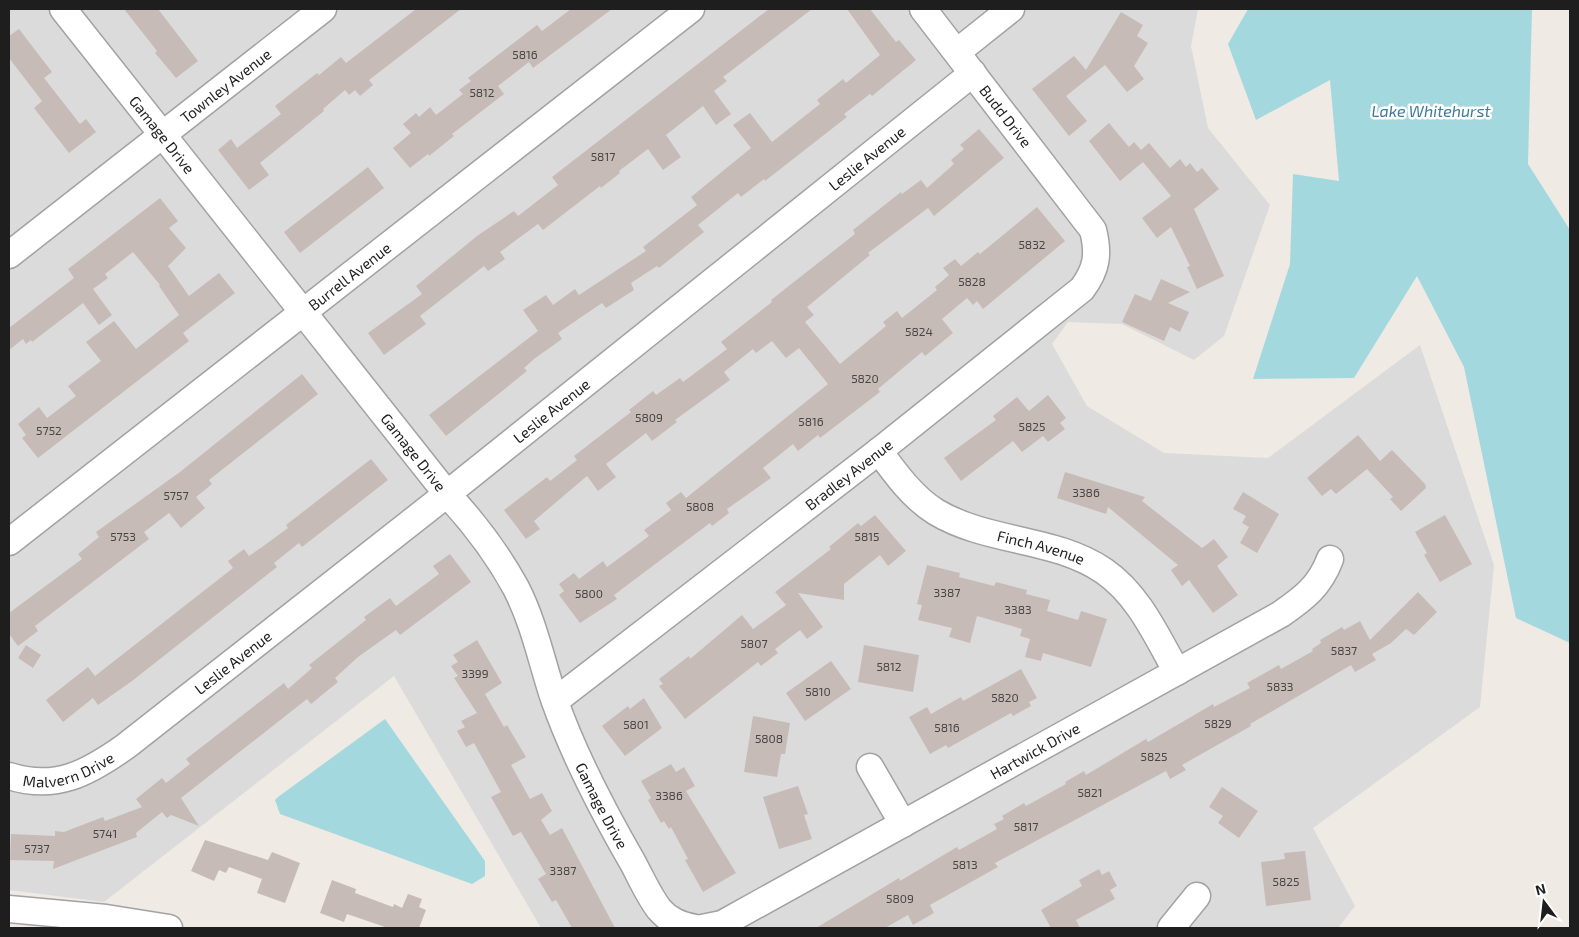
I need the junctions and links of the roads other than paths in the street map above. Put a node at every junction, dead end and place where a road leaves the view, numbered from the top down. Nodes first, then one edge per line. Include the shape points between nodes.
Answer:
1 (64, 9) edge
2 (323, 9) edge
3 (690, 9) edge
4 (923, 9) edge
5 (1011, 9) edge
6 (957, 52) junction
7 (973, 73) junction
8 (163, 135) junction
9 (1088, 223) joint
10 (9, 255) edge
11 (302, 312) junction
12 (879, 451) junction
13 (447, 494) junction
14 (9, 542) edge
15 (1330, 560) dead end
16 (1177, 672) junction
17 (555, 701) junction
18 (126, 746) joint
19 (870, 767) dead end
20 (9, 776) edge
21 (903, 824) junction
22 (1197, 896) dead end
23 (9, 909) edge
24 (712, 926) edge
25 (169, 928) edge
26 (696, 928) edge
27 (1171, 928) edge

1 - 8 street, Gamage Drive
2 - 8 street, Townley Avenue
3 - 11 street, Burrell Avenue
4 - 6 street, Budd Drive
5 - 6 street
6 - 7 street, Budd Drive
7 - 9 street, Budd Drive
7 - 13 street, Leslie Avenue
8 - 10 street, Townley Avenue
8 - 11 street, Gamage Drive
9 - 12 street, Bradley Avenue via 1098,248 1097,263 1082,289
11 - 13 street, Gamage Drive
11 - 14 street, Burrell Avenue
12 - 16 street, Finch Avenue via 898,477 936,512 973,527 1082,559 1104,571 1140,608
12 - 17 street, Bradley Avenue
13 - 17 street, Gamage Drive via 489,544 516,589
13 - 18 street, Leslie Avenue
15 - 16 street, Hartwick Drive via 1325,574 1305,598
16 - 21 street, Hartwick Drive
17 - 26 street, Gamage Drive via 580,763 659,909 676,923
18 - 20 street, Malvern Drive via 74,777 33,782
19 - 21 street
21 - 24 street, Hartwick Drive
22 - 27 street
23 - 25 street via 106,918

